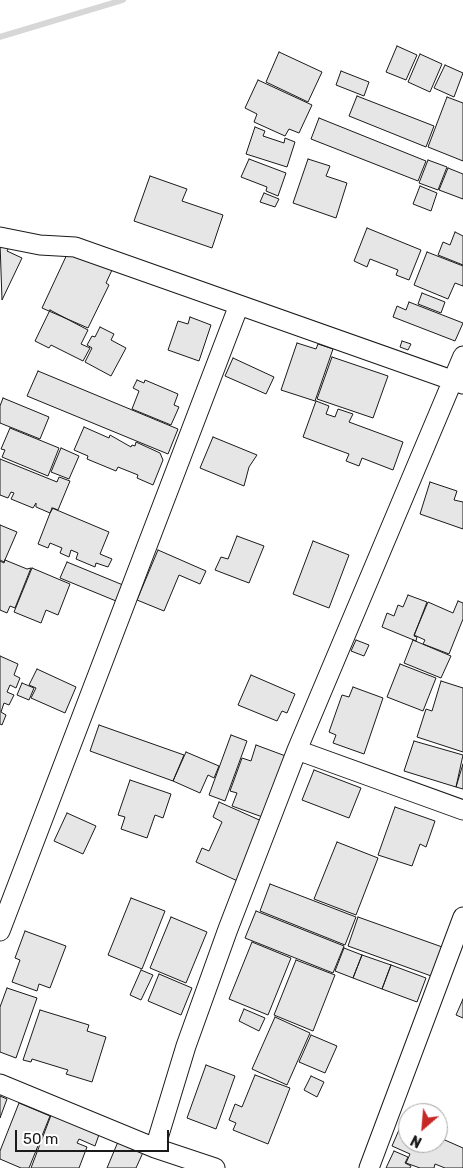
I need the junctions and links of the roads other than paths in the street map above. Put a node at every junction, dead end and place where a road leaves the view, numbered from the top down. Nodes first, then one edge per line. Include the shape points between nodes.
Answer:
1 (0, 236) edge
2 (239, 305) junction
3 (463, 356) edge
4 (458, 383) edge
5 (297, 750) junction
6 (463, 810) edge
7 (463, 916) edge
8 (0, 931) edge
9 (0, 1084) edge
10 (155, 1148) junction
11 (215, 1168) edge
12 (369, 1168) edge

1 - 2 street via 40,245 75,247
2 - 4 street
2 - 8 street
3 - 4 street
4 - 5 street
5 - 6 street
5 - 10 street via 186,1046
7 - 12 street
9 - 10 street
10 - 11 street

